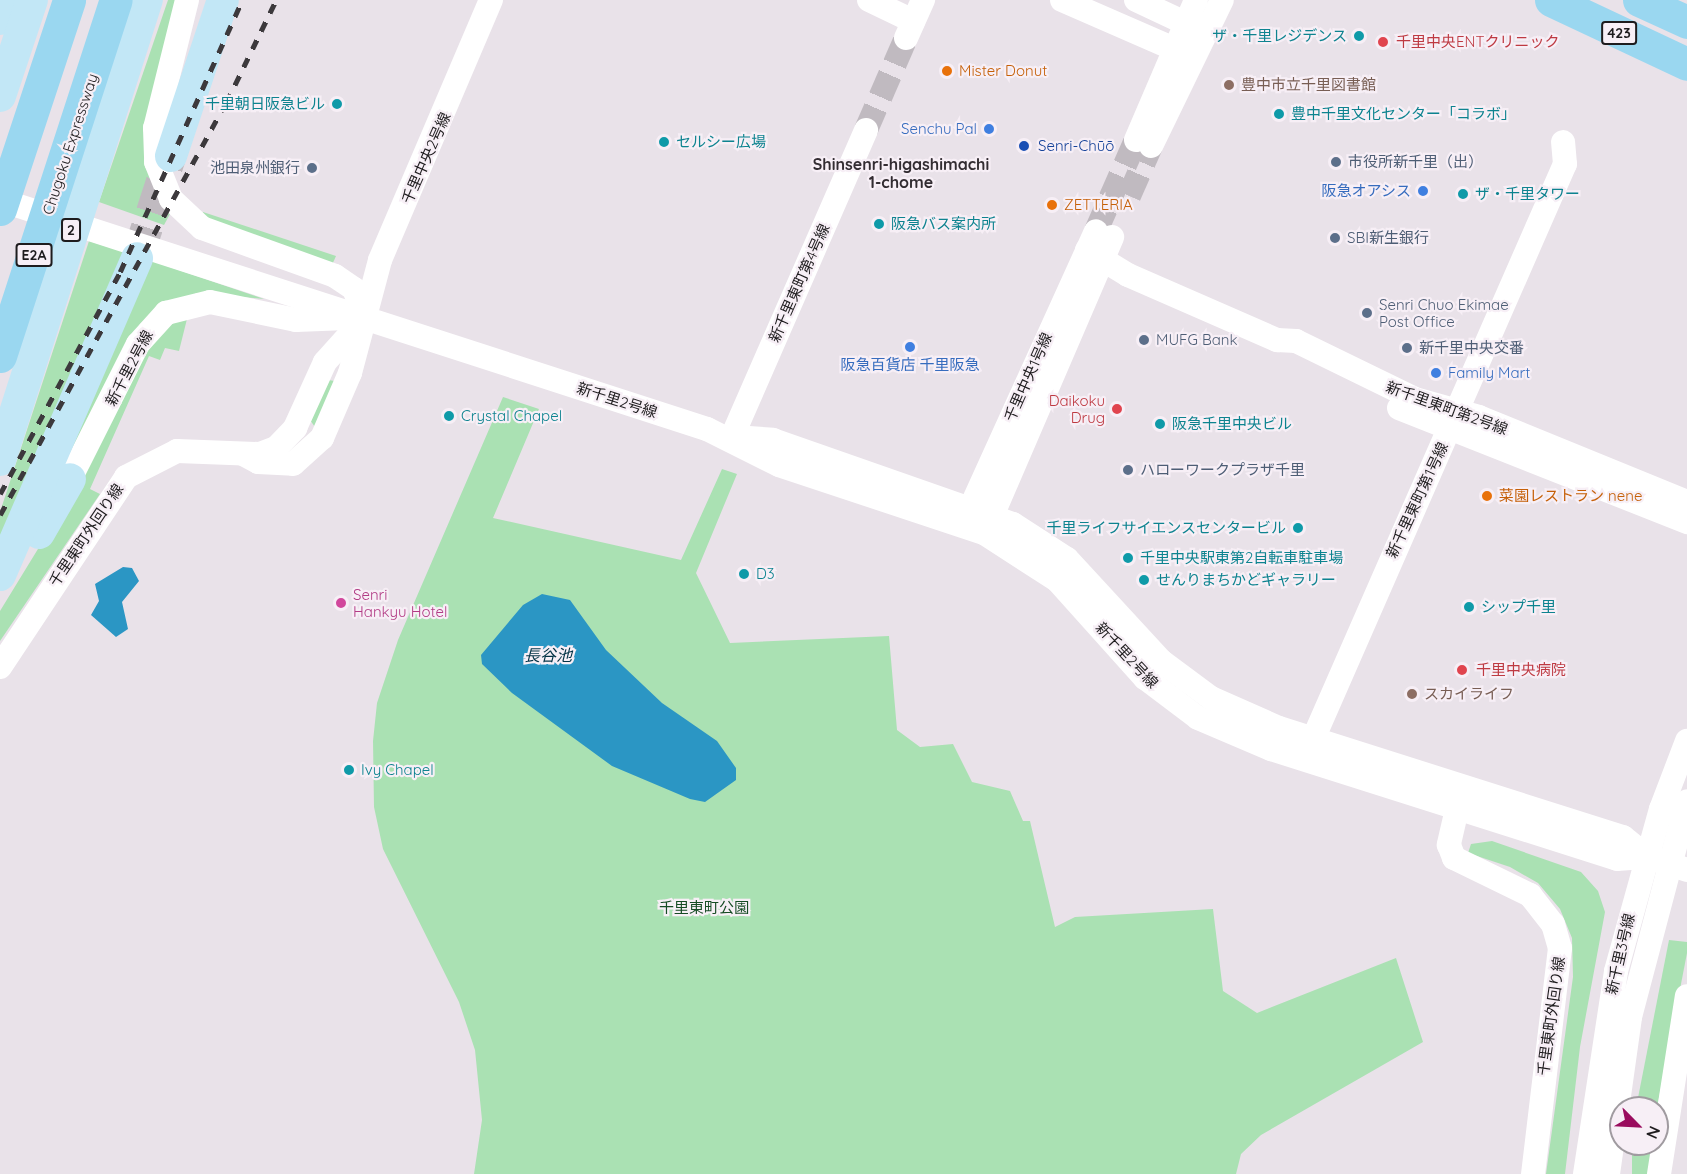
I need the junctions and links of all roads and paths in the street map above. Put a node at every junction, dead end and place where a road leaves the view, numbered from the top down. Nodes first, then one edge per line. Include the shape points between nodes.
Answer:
1 (5, 0) edge
2 (32, 0) edge
3 (69, 0) edge
4 (116, 0) edge
5 (147, 0) edge
6 (187, 0) edge
7 (223, 0) edge
8 (491, 0) edge
9 (869, 0) edge
10 (1062, 0) edge
11 (1136, 0) edge
12 (1196, 0) edge
13 (1222, 0) edge
14 (1551, 0) edge
15 (1639, 0) edge
16 (913, 15) edge
17 (0, 19) edge
18 (1687, 22) edge
19 (1185, 23) junction
20 (1191, 50) junction
21 (1687, 64) edge
22 (0, 96) edge
23 (866, 130) tunnel mouth
24 (1563, 142) dead end
25 (1144, 143) tunnel mouth
26 (171, 156) tunnel mouth
27 (0, 200) edge
28 (0, 208) edge
29 (1099, 244) joint
30 (137, 258) tunnel mouth
31 (365, 318) junction
32 (0, 356) edge
33 (1455, 420) junction
34 (732, 437) junction
35 (0, 460) edge
36 (70, 479) joint
37 (1687, 502) edge
38 (977, 520) junction
39 (1687, 522) edge
40 (0, 575) edge
41 (0, 596) edge
42 (0, 667) edge
43 (1687, 741) edge
44 (1309, 750) junction
45 (1687, 801) edge
46 (1457, 809) junction
47 (1668, 863) edge
48 (1687, 996) edge
49 (1533, 1174) edge
50 (1585, 1174) edge
51 (1608, 1174) edge
52 (1659, 1174) edge

1 - 17 main road
2 - 22 main road
3 - 28 highway
4 - 32 highway, Chugoku Expressway / E2A
5 - 35 main road, 2
6 - 31 street via 154,142 158,172 179,210 202,228 335,276 354,289
7 - 26 main road
8 - 31 street, 千里中央2号線 via 380,260
9 - 16 street
10 - 20 street
11 - 19 street
12 - 19 street
13 - 20 street
14 - 21 highway, 423
15 - 18 highway, 423
19 - 20 street
20 - 25 street
23 - 34 street, 新千里東町第4号線
24 - 33 street via 1565,164
27 - 31 street, 新千里2号線
29 - 33 street, 新千里東町第2号線 via 1276,340 1290,355 1334,379
29 - 38 street, 千里中央1号線
30 - 40 main road
31 - 34 street, 新千里2号線
31 - 36 street, 新千里2号線 via 296,320 210,302 166,313 138,344
31 - 42 street, 千里東町外回り線 via 325,362 290,436 268,452 243,454 207,448 177,451 126,477
33 - 37 street, 新千里東町第2号線
33 - 39 street, 新千里東町第1号線
33 - 44 street, 新千里東町第1号線
34 - 38 street, 新千里2号線 via 773,440
36 - 41 main road
38 - 44 street, 新千里2号線 via 1057,580 1145,678 1179,705
43 - 47 street, 新千里3号線
44 - 46 street, 新千里2号線
44 - 47 street, 新千里2号線 via 1623,837
45 - 47 street, 新千里3号線
46 - 47 street, 新千里2号線 via 1617,860
46 - 49 street, 千里東町外回り線 via 1449,845 1454,858 1530,895 1553,924 1560,948
47 - 50 street, 新千里3号線 via 1607,1009
47 - 51 street, 新千里3号線 via 1624,1044
48 - 52 street

